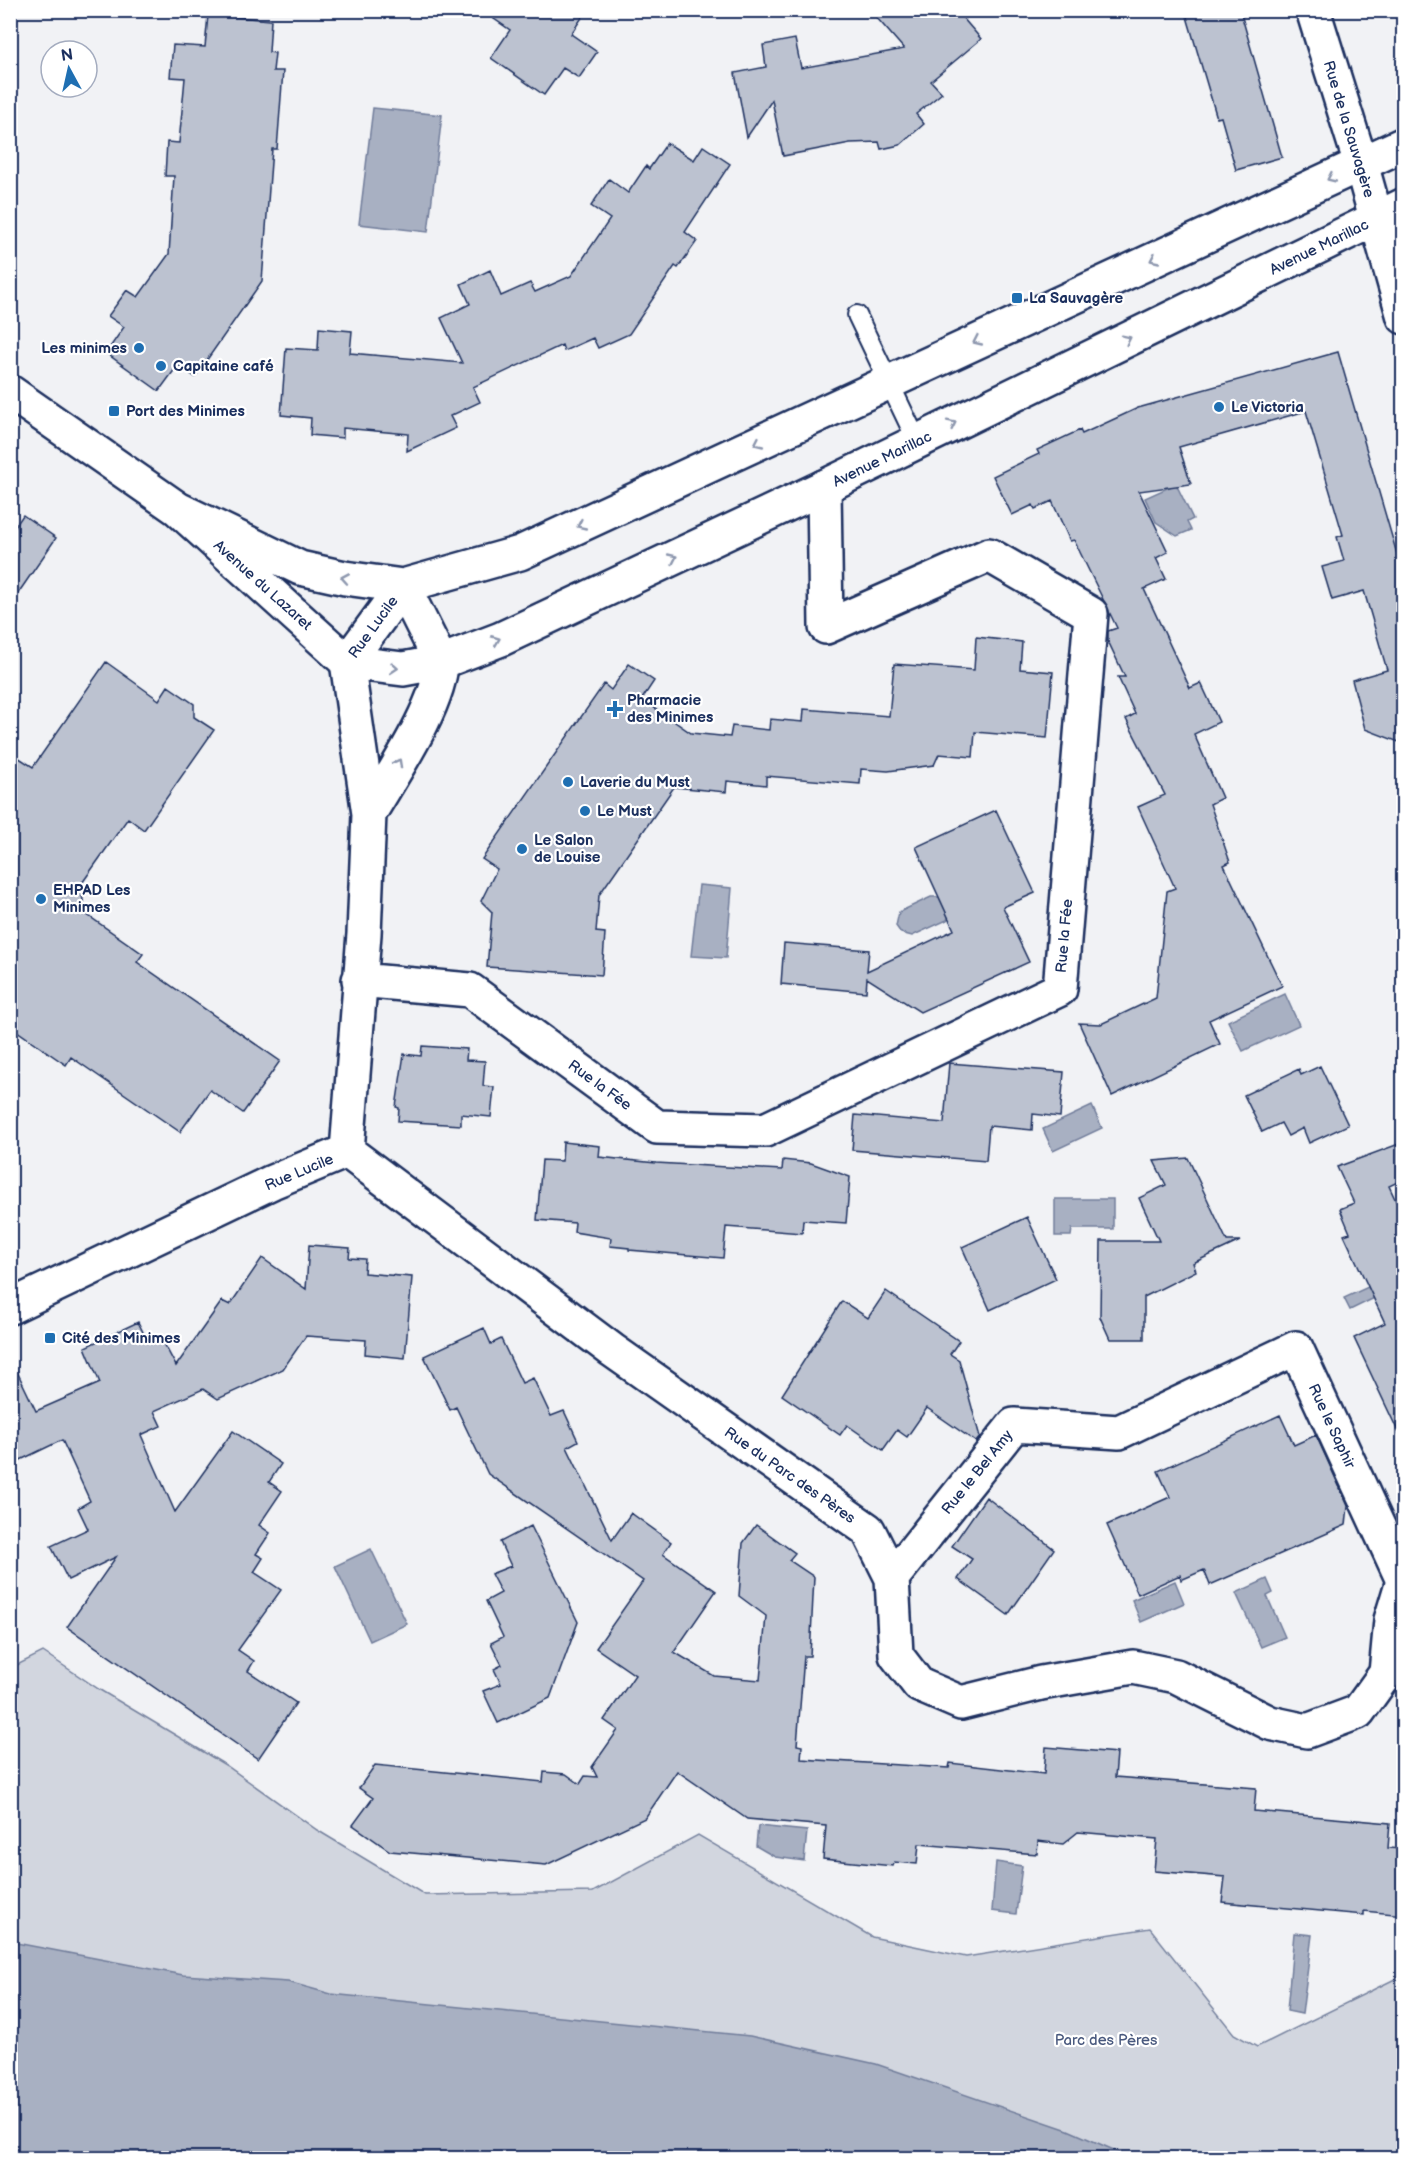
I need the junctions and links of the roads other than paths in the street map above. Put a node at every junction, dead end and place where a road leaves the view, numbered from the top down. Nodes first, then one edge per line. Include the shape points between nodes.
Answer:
1 (1313, 10) edge
2 (1404, 144) edge
3 (1361, 164) junction
4 (1390, 212) edge
5 (856, 315) dead end
6 (1404, 317) edge
7 (889, 382) junction
8 (10, 392) edge
9 (917, 441) junction
10 (824, 487) junction
11 (178, 509) junction
12 (403, 586) junction
13 (347, 662) junction
14 (441, 662) junction
15 (369, 814) junction
16 (358, 980) junction
17 (347, 1151) junction
18 (10, 1307) edge
19 (1222, 1381) joint
20 (1403, 1577) edge
21 (892, 1578) junction

1 - 3 street, Rue de la Sauvagère
2 - 3 street
3 - 4 street, Rue de la Sauvagère
3 -> 7 street
4 - 6 street, Rue de la Sauvagère
9 -> 4 street, Avenue Marillac
5 - 7 lane
7 - 9 lane
7 -> 12 street via 520,553
8 - 11 street, Avenue du Lazaret
9 - 10 street, Avenue Marillac
14 -> 10 street, Avenue Marillac via 501,639
10 - 16 street, Rue la Fée via 826,627 989,555 1091,614 1060,989 765,1130 657,1127 470,990
12 -> 11 street, Avenue du Lazaret via 300,568
11 - 13 street, Avenue du Lazaret
12 - 13 street, Rue Lucile
12 - 14 street, Rue Lucile
13 -> 14 street, Avenue Marillac via 402,669
13 - 15 street, Rue Lucile
15 -> 14 street, Rue Lucile via 417,730 441,677
15 - 16 street, Rue Lucile
16 - 17 street, Rue Lucile
17 - 18 street, Rue Lucile via 272,1182
17 - 21 street, Rue du Parc des Pères via 612,1350 868,1530
19 - 20 street, Rue le Saphir via 1296,1348
19 - 21 street, Rue le Bel Amy via 1119,1432 1014,1425
20 - 21 street, Rue du Parc des Pères via 1391,1620 1386,1673 1358,1712 1307,1731 1270,1723 1176,1676 1133,1667 1041,1683 961,1703 919,1685 896,1655

